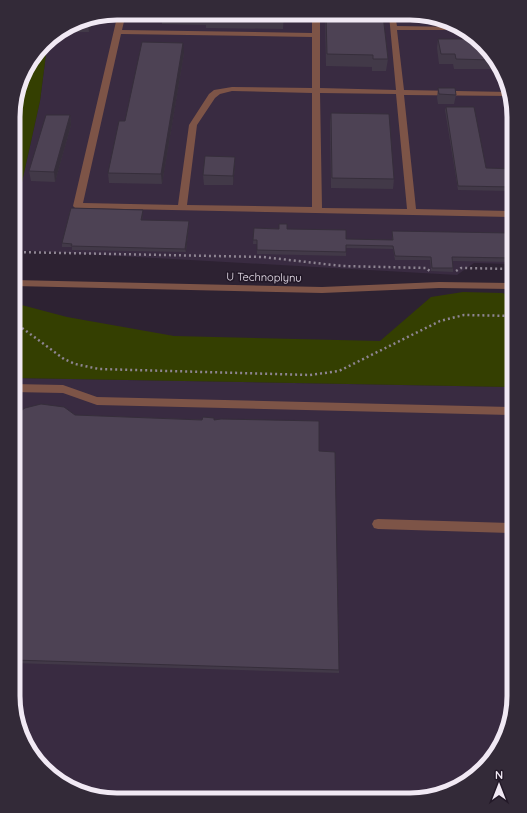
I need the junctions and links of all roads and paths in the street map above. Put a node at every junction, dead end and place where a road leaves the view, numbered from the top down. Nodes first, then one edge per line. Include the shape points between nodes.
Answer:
1 (121, 20) edge
2 (316, 20) edge
3 (393, 20) edge
4 (394, 28) junction
5 (450, 29) edge
6 (118, 32) junction
7 (316, 35) junction
8 (316, 90) junction
9 (400, 92) junction
10 (504, 94) edge
11 (182, 208) junction
12 (317, 210) junction
13 (412, 212) junction
14 (507, 214) edge
15 (20, 252) edge
16 (507, 269) edge
17 (438, 272) edge
18 (453, 273) edge
19 (20, 283) edge
20 (507, 286) edge
21 (507, 316) edge
22 (20, 325) edge
23 (20, 388) edge
24 (507, 411) edge
25 (378, 524) dead end
26 (507, 528) edge

1 - 6 street
2 - 7 street
3 - 4 street
4 - 5 street
4 - 9 street
6 - 7 street
6 - 11 street via 78,206
7 - 8 street
8 - 9 street
8 - 11 street via 232,89 217,92 212,96 193,125
8 - 12 street
9 - 10 street
9 - 13 street
11 - 12 street
12 - 13 street
13 - 14 street
15 - 17 path via 263,256 342,266 426,268 431,272
16 - 18 path via 461,268
19 - 20 street, U Technoplynu via 322,290 439,285
21 - 22 path via 464,315 440,321 339,371 310,375 99,369 72,363 54,353
23 - 24 street via 63,389 97,400
25 - 26 street

